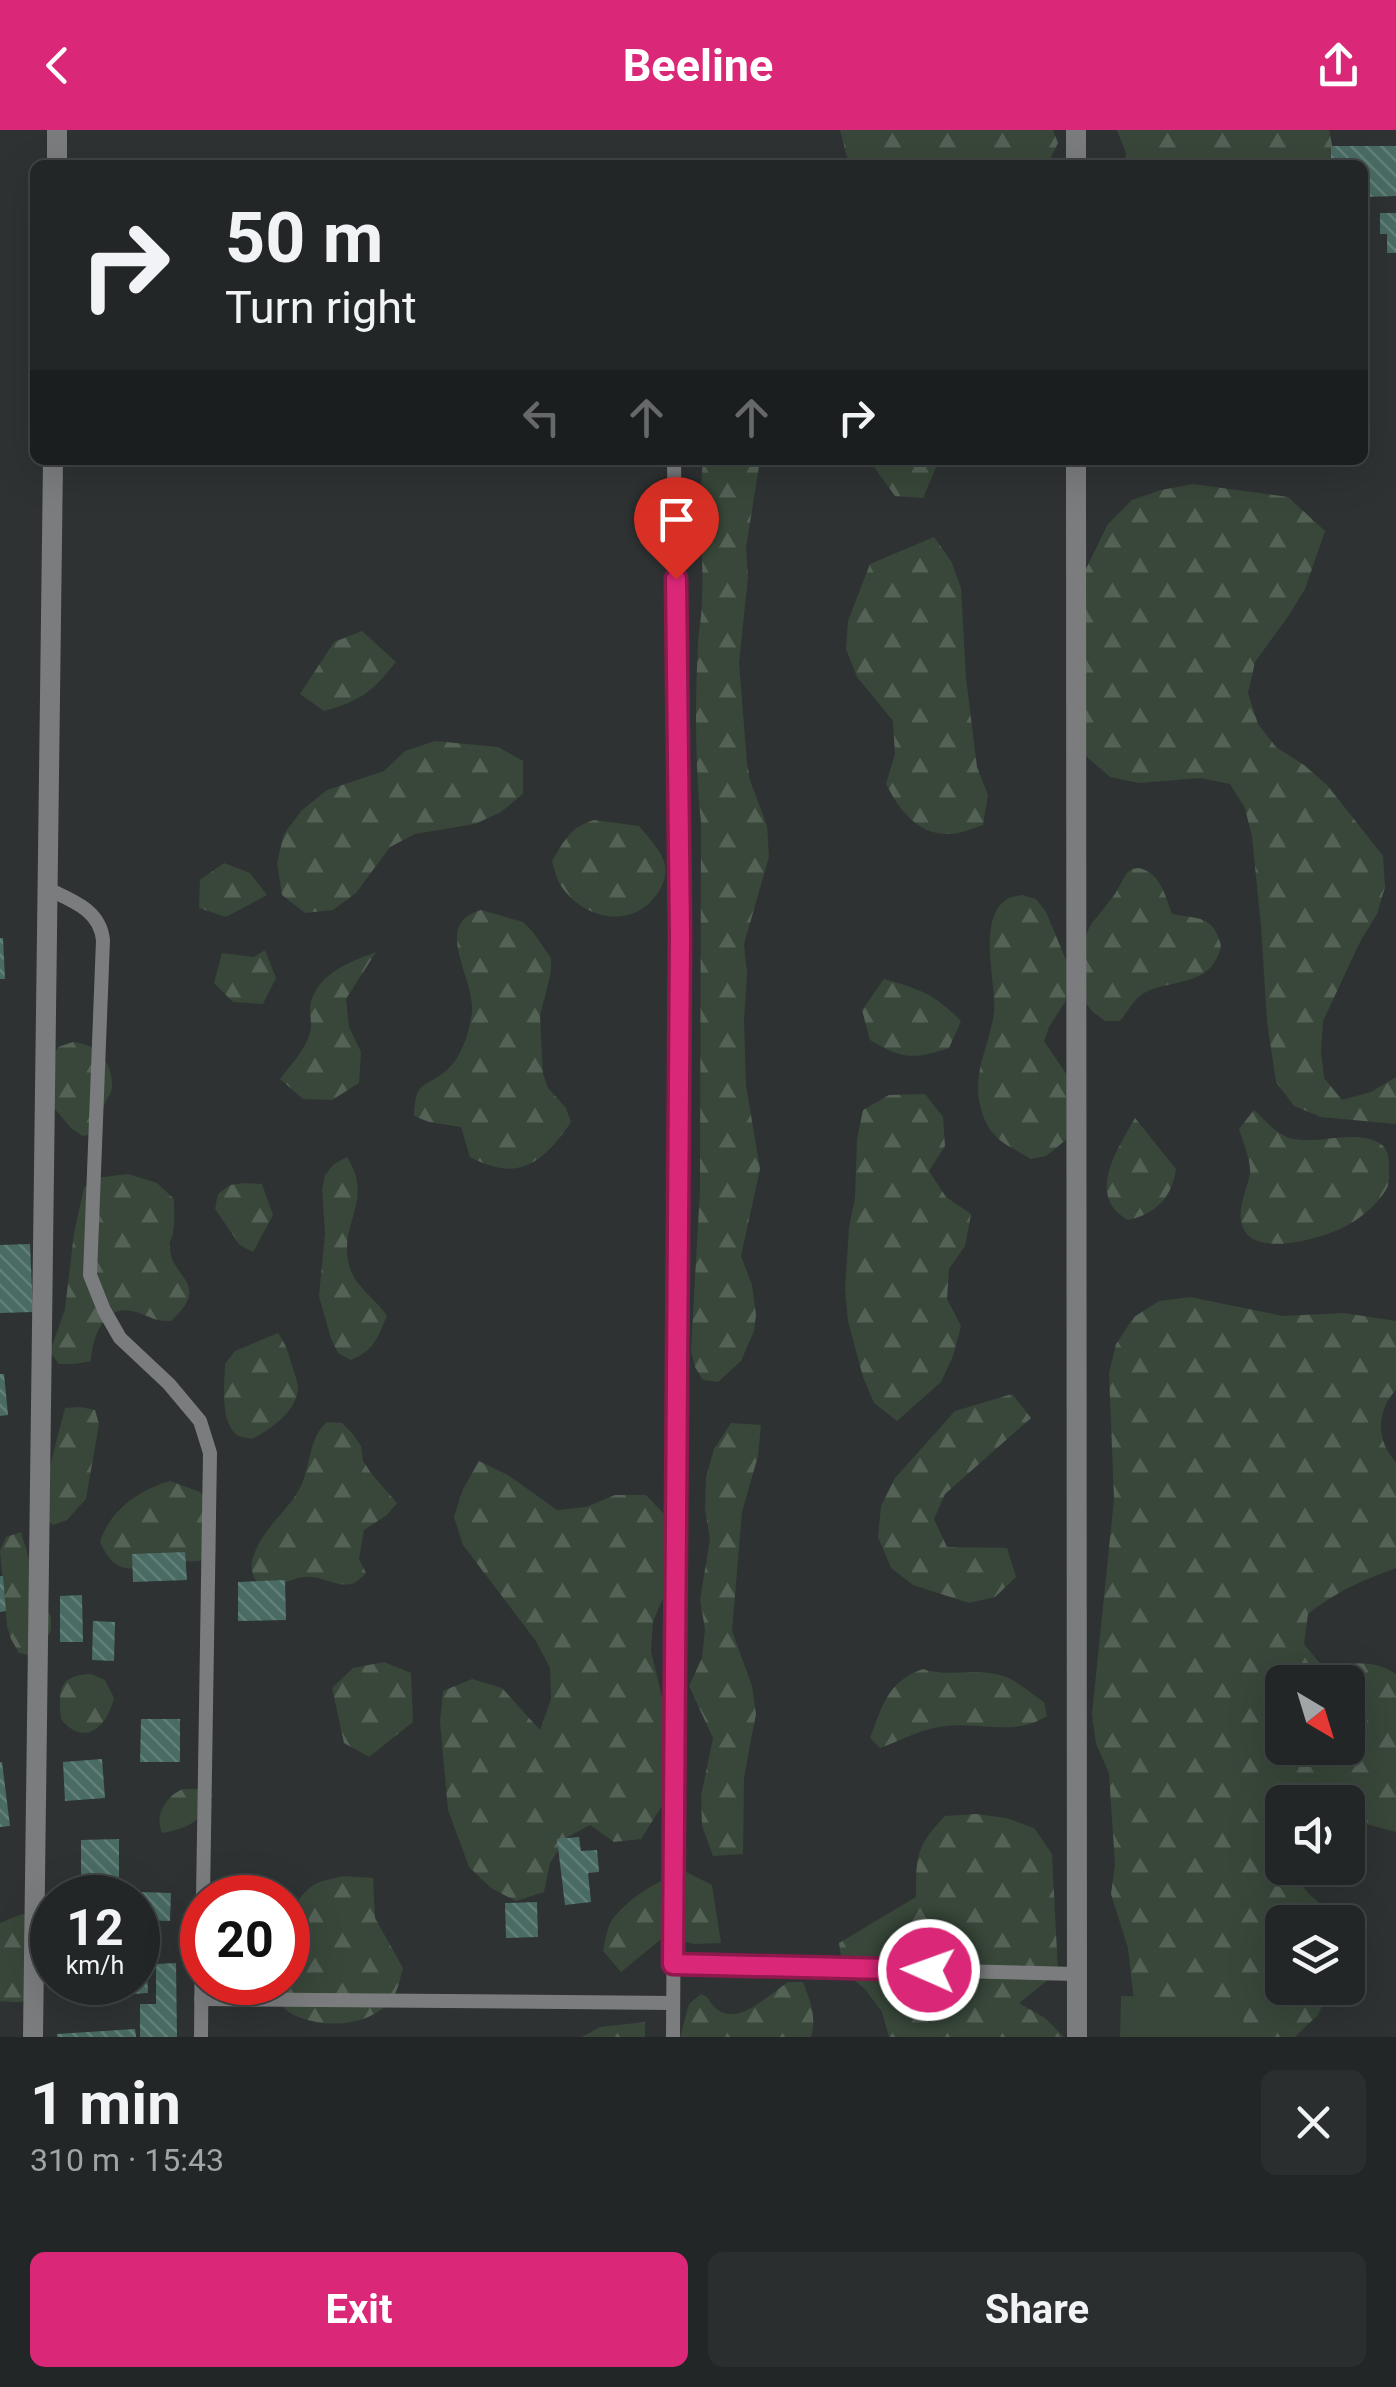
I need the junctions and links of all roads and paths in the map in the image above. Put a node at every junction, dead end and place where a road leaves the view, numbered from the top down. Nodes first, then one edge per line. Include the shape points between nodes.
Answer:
1 (58, 130) edge
2 (1076, 130) edge
3 (57, 160) edge
4 (1076, 160) edge
5 (53, 465) edge
6 (674, 465) edge
7 (1076, 465) edge
8 (48, 890) junction
9 (203, 1875) edge
10 (673, 1964) junction
11 (1076, 1974) junction
12 (310, 2000) edge
13 (673, 2003) junction
14 (201, 2005) edge
15 (33, 2037) edge
16 (201, 2037) edge
17 (673, 2037) edge
18 (1077, 2037) edge

1 - 3 street
2 - 4 street
5 - 8 street
6 - 10 lane via 680,957
7 - 11 street
8 - 9 lane via 76,902 102,927 90,1276 120,1338 200,1421 210,1453
8 - 15 street
10 - 11 lane
10 - 13 lane
11 - 18 street
12 - 13 lane
13 - 17 lane
14 - 16 lane

